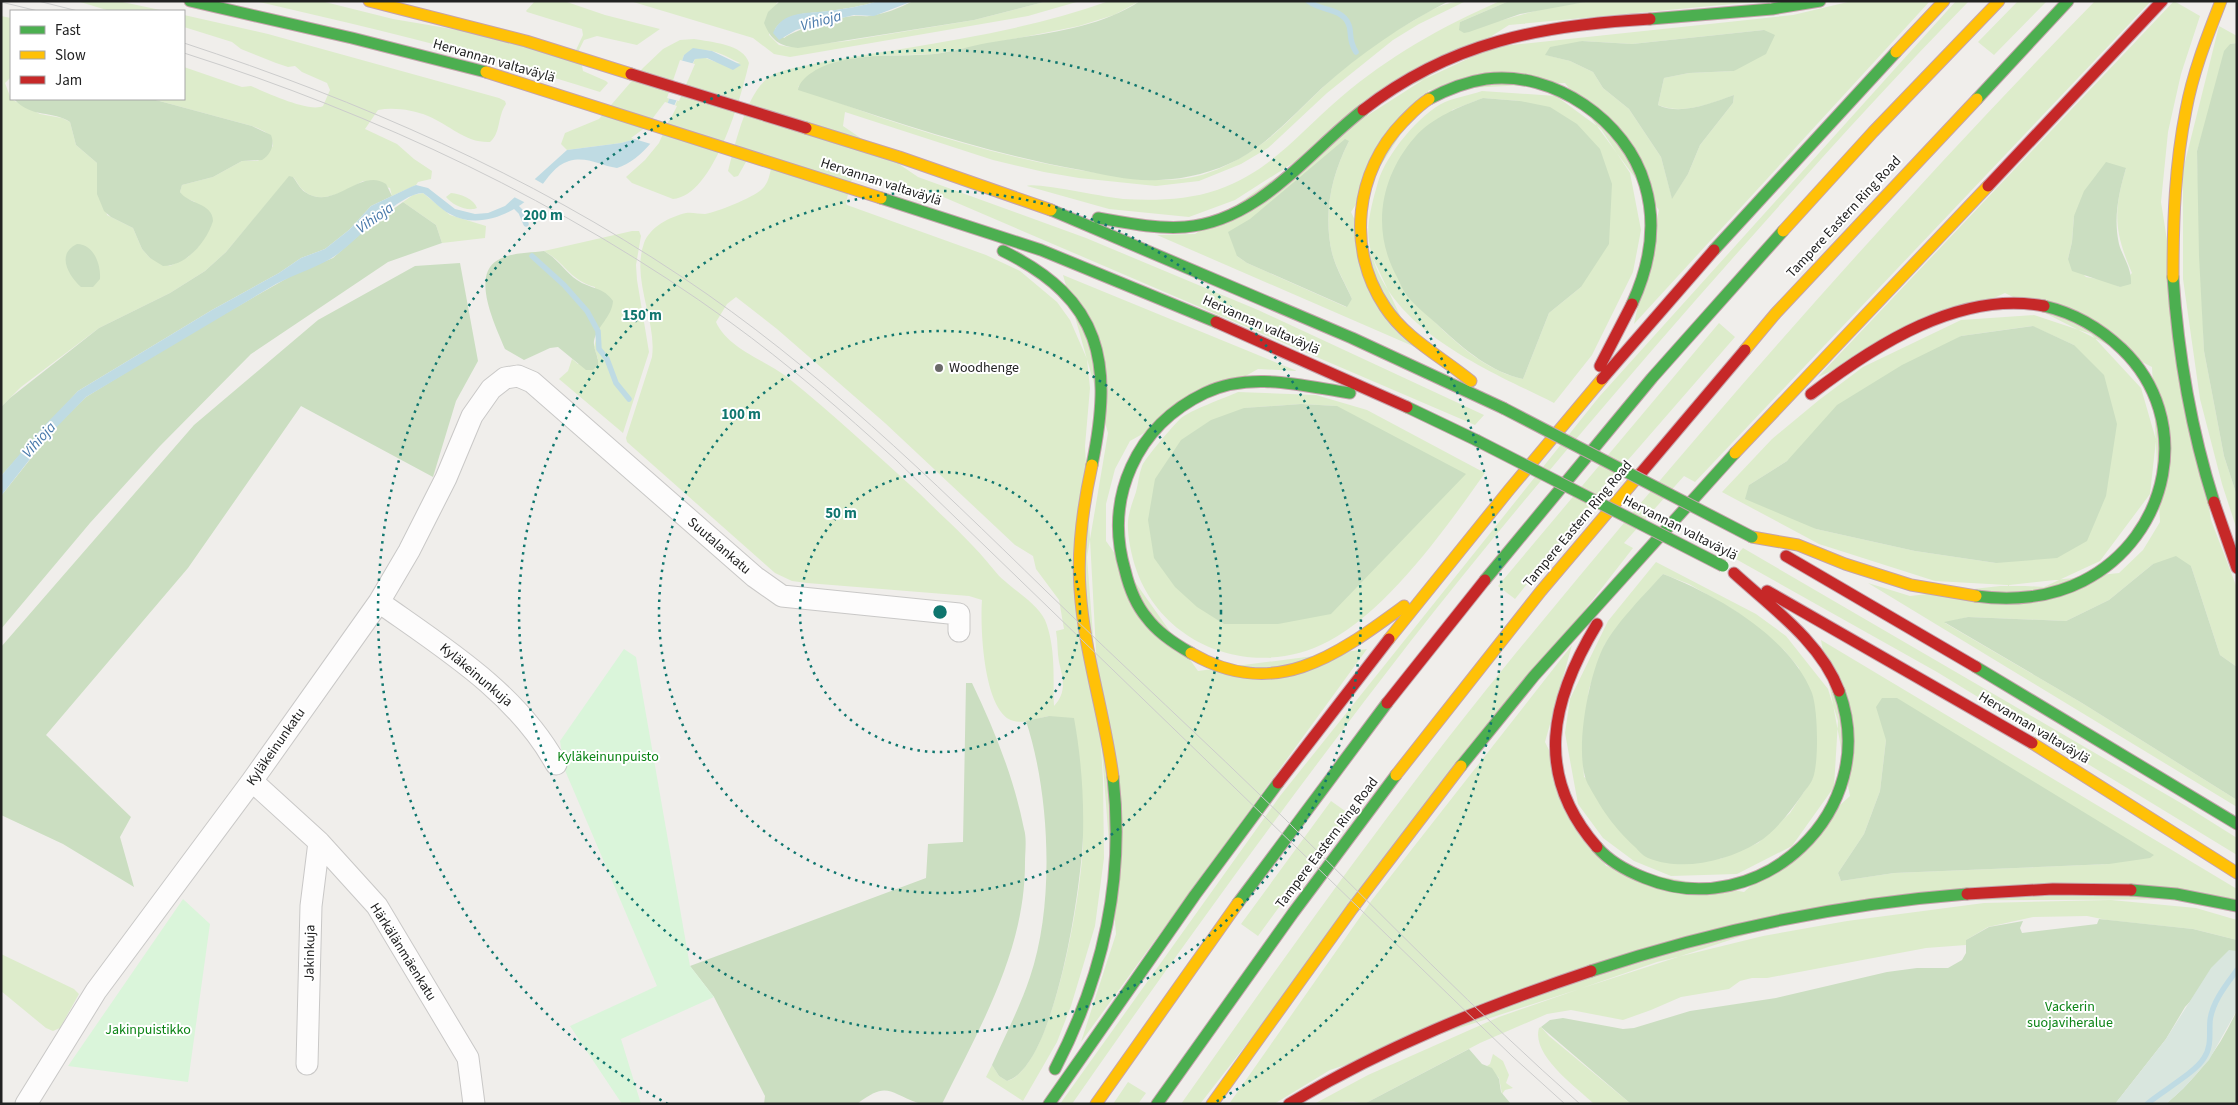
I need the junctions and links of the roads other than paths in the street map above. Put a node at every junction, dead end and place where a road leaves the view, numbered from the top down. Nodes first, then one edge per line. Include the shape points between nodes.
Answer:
1 (190, 1) edge
2 (369, 1) edge
3 (1820, 1) edge
4 (1944, 1) edge
5 (1998, 1) edge
6 (2068, 1) edge
7 (2162, 1) edge
8 (2221, 1) edge
9 (918, 210) junction
10 (1051, 210) junction
11 (505, 378) joint
12 (1394, 400) junction
13 (1580, 405) junction
14 (1503, 408) junction
15 (1726, 463) junction
16 (1752, 537) junction
17 (1634, 564) junction
18 (2237, 568) edge
19 (1734, 573) junction
20 (1432, 586) junction
21 (379, 602) junction
22 (959, 631) dead end
23 (556, 764) dead end
24 (252, 781) junction
25 (2237, 824) edge
26 (319, 842) junction
27 (2237, 873) edge
28 (2237, 906) edge
29 (308, 1064) dead end
30 (1049, 1078) dead end
31 (34, 1101) edge
32 (474, 1104) edge
33 (1049, 1104) edge
34 (1096, 1104) edge
35 (1157, 1104) edge
36 (1212, 1104) edge
37 (1289, 1104) edge

1 - 9 highway, Hervannan valtaväylä via 442,60 512,80
2 - 10 highway, Hervannan valtaväylä via 526,41 899,157
3 - 10 highway via 1748,12 1565,26 1528,32 1466,50 1437,62 1390,90 1338,129 1251,204 1216,221 1168,228
4 - 13 highway via 1828,124
5 - 34 highway via 1855,151 1744,275 1499,563 1252,883
6 - 35 highway, Tampere Eastern Ring Road via 1776,313 1540,591 1418,746
7 - 15 highway via 1844,342
8 - 18 highway via 2197,66 2185,113 2174,197 2172,259 2176,317 2198,445
9 - 12 highway, Hervannan valtaväylä via 1041,250
9 - 30 highway via 1011,255 1050,278 1078,309 1096,345 1100,364 1102,409 1083,513 1079,576 1084,623 1114,783 1117,846 1111,900 1098,964 1072,1040
10 - 14 highway, Hervannan valtaväylä via 1352,338
11 - 21 street, Kyläkeinunkatu via 491,389 472,416 446,478
11 - 22 street, Suutalankatu via 518,376 532,382 748,571 782,596 959,614
12 - 19 highway, Hervannan valtaväylä, bridge
12 - 20 highway via 1304,384 1266,381 1237,383 1198,398 1181,407 1156,428 1134,457 1123,481 1117,514 1117,543 1134,598 1148,619 1171,640 1224,669 1255,673 1307,666 1336,654
13 - 14 highway via 1634,301 1648,252 1650,212 1645,185 1631,152 1615,130 1598,115 1558,90 1532,80 1501,77 1450,86 1406,116 1373,164 1365,186 1360,229 1362,248 1375,290 1398,324
13 - 20 highway
14 - 16 highway, Hervannan valtaväylä, bridge
15 - 16 highway via 1860,359 1931,323 1988,306 2014,303 2042,305 2091,323 2112,338 2133,360 2150,385 2161,410 2167,460 2164,482 2154,511 2140,532 2107,566 2064,590 2027,597 1997,598 1926,589 1793,543
15 - 17 highway
16 - 25 highway, Hervannan valtaväylä
17 - 19 highway via 1581,650 1569,676 1556,728 1557,758 1570,808 1598,848 1617,864 1642,877 1666,887 1695,890 1731,886 1764,875 1790,860 1834,810 1843,782 1847,751 1847,718 1837,685 1820,656
17 - 36 highway via 1473,750 1352,909
19 - 27 highway, Hervannan valtaväylä via 2052,755
20 - 33 highway via 1220,863
21 - 23 street, Kyläkeinunkuja via 451,652 514,707 545,744
21 - 24 street, Kyläkeinunkatu
24 - 26 street, Härkälänmäenkatu
24 - 31 street, Kyläkeinunkatu via 96,990
26 - 29 street, Jakinkuja via 311,906
26 - 32 street, Härkälänmäenkatu via 377,906 468,1058
28 - 37 highway via 2174,893 2118,887 2068,888 1910,899 1735,929 1670,946 1514,997 1449,1023 1334,1077

